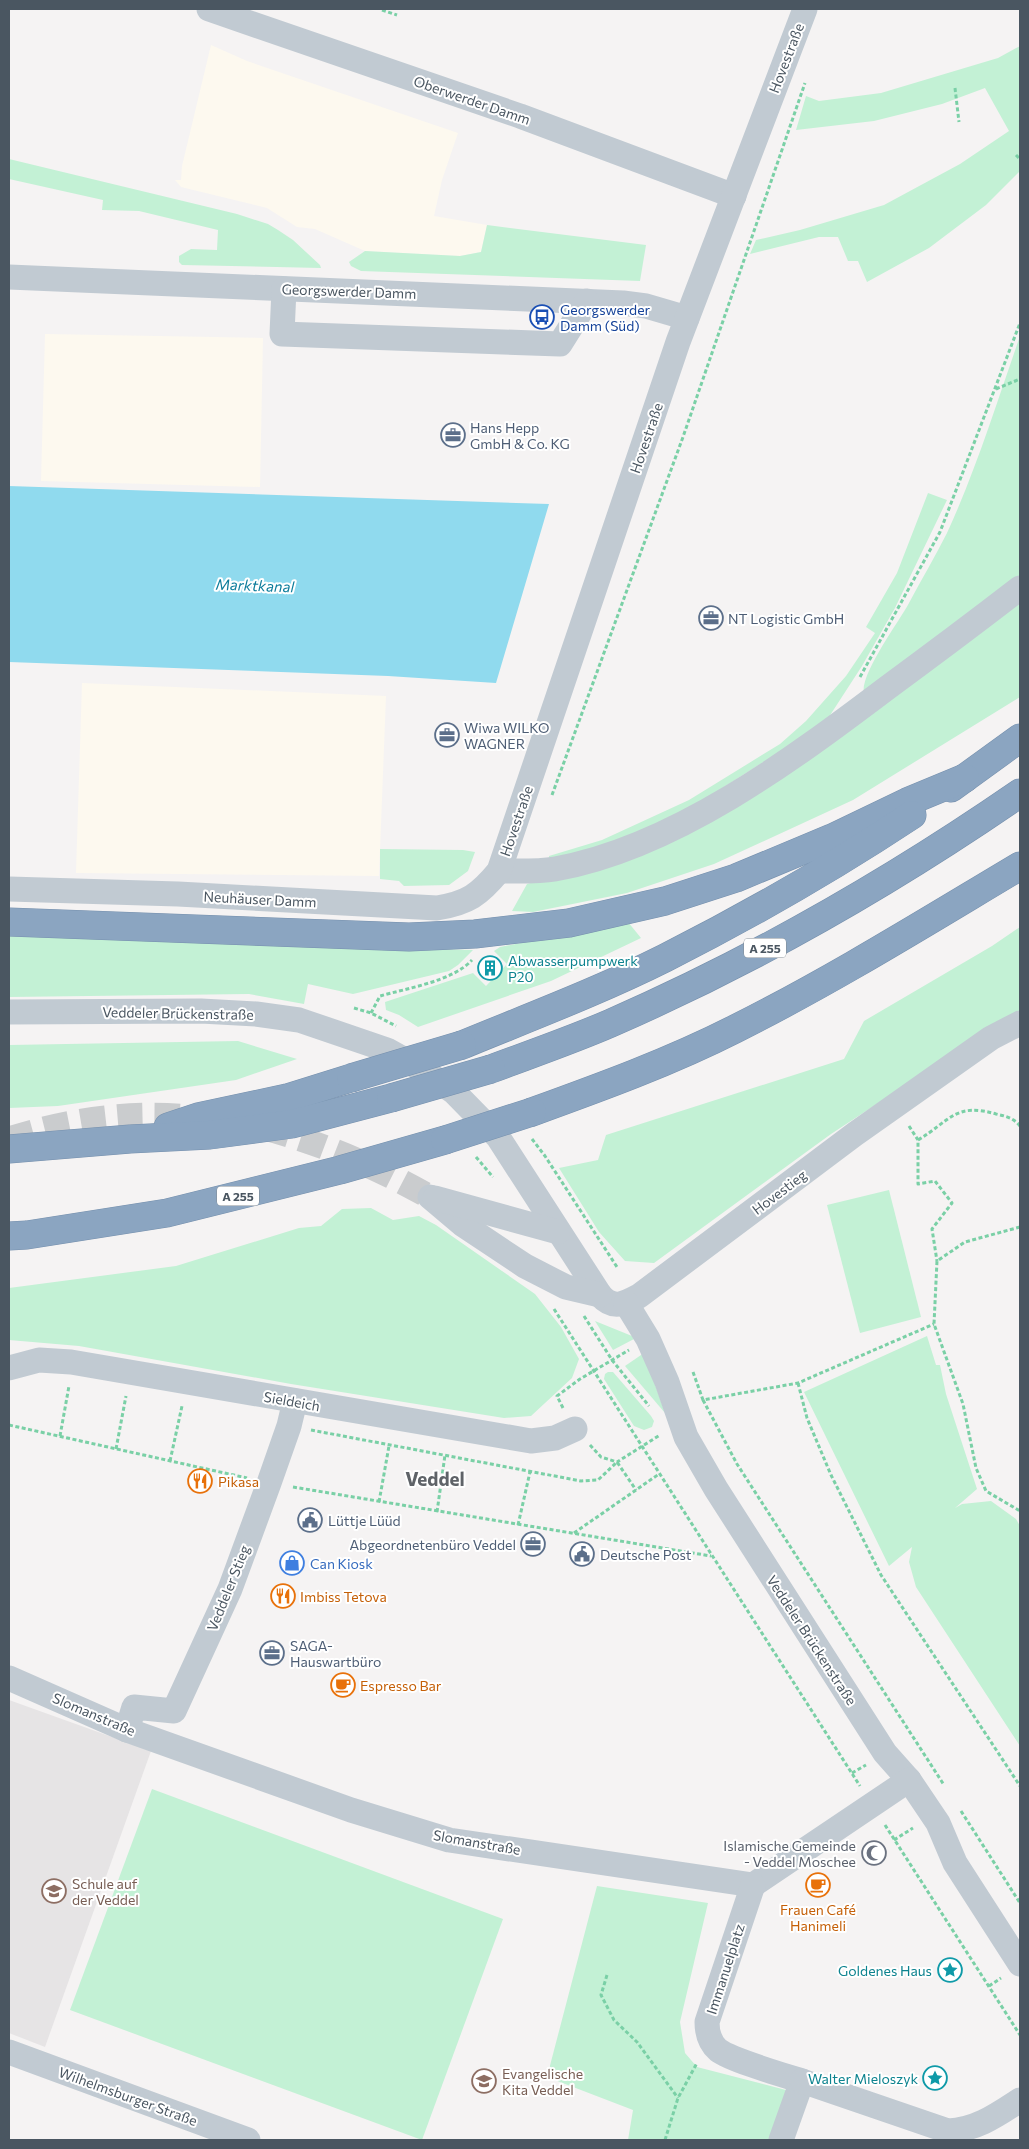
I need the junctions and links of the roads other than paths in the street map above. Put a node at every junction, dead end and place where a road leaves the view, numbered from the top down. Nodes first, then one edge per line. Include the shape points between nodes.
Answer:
1 (209, 9) edge
2 (805, 9) edge
3 (734, 196) junction
4 (9, 277) edge
5 (284, 288) junction
6 (587, 301) junction
7 (687, 318) junction
8 (1020, 588) edge
9 (1020, 738) edge
10 (965, 778) junction
11 (1020, 793) edge
12 (1020, 866) edge
13 (499, 871) junction
14 (9, 889) edge
15 (9, 922) edge
16 (9, 1012) edge
17 (1019, 1030) edge
18 (130, 1139) junction
19 (9, 1149) edge
20 (558, 1232) junction
21 (9, 1236) edge
22 (600, 1295) junction
23 (626, 1303) junction
24 (9, 1368) edge
25 (294, 1401) junction
26 (575, 1429) road end
27 (9, 1678) edge
28 (127, 1730) junction
29 (909, 1780) junction
30 (753, 1885) junction
31 (1020, 1964) edge
32 (9, 2052) edge
33 (802, 2081) junction
34 (1020, 2100) edge
35 (248, 2140) edge
36 (781, 2140) edge

1 - 3 street, Oberwerder Damm via 520,116
2 - 3 street, Hovestraße
3 - 7 street, Hovestraße
4 - 5 street, Georgswerder Damm
5 - 6 street, Georgswerder Damm
5 - 6 street via 282,334 560,344
6 - 7 street, Georgswerder Damm via 623,302
7 - 13 street, Hovestraße
8 - 13 street via 812,744 743,790 678,826 607,855 555,869
9 - 10 highway
10 - 15 highway via 736,878 666,901 569,923 475,934 409,937
10 - 18 highway, bridge via 862,848 782,896 664,958 592,991 462,1045 286,1098 198,1117
11 - 18 highway, A 255, bridge via 896,874 803,929 610,1023 491,1069 292,1124 210,1135
12 - 21 highway, A 255, bridge via 830,979 734,1030 635,1074 532,1112 340,1170 167,1213
13 - 14 street, Neuhäuser Damm via 483,890 469,900 437,908
16 - 20 street, Veddeler Brückenstraße via 201,1011 256,1014 299,1020 388,1050 446,1087 498,1138
17 - 23 street, Hovestieg via 991,1038
18 - 19 highway, A 255
20 - 22 street
20 - 22 street via 430,1197 462,1224 525,1266 566,1287
22 - 23 street via 614,1305
23 - 29 street, Veddeler Brückenstraße via 648,1339 668,1382 686,1436 716,1489 885,1753
24 - 25 street, Sieldeich via 26,1362 55,1360
25 - 26 street, Sieldeich via 532,1441 554,1438
25 - 28 street, Veddeler Stieg via 289,1426 230,1589 174,1711 134,1707
27 - 28 street, Slomanstraße
28 - 30 street, Slomanstraße via 352,1810 449,1840
29 - 30 street
29 - 31 street, Veddeler Brückenstraße via 938,1823 955,1863
30 - 33 street, Immanuelplatz via 707,2022 710,2038 725,2054
32 - 35 street, Wilhelmsburger Straße
33 - 34 street via 948,2131 962,2130 990,2120
33 - 36 street

